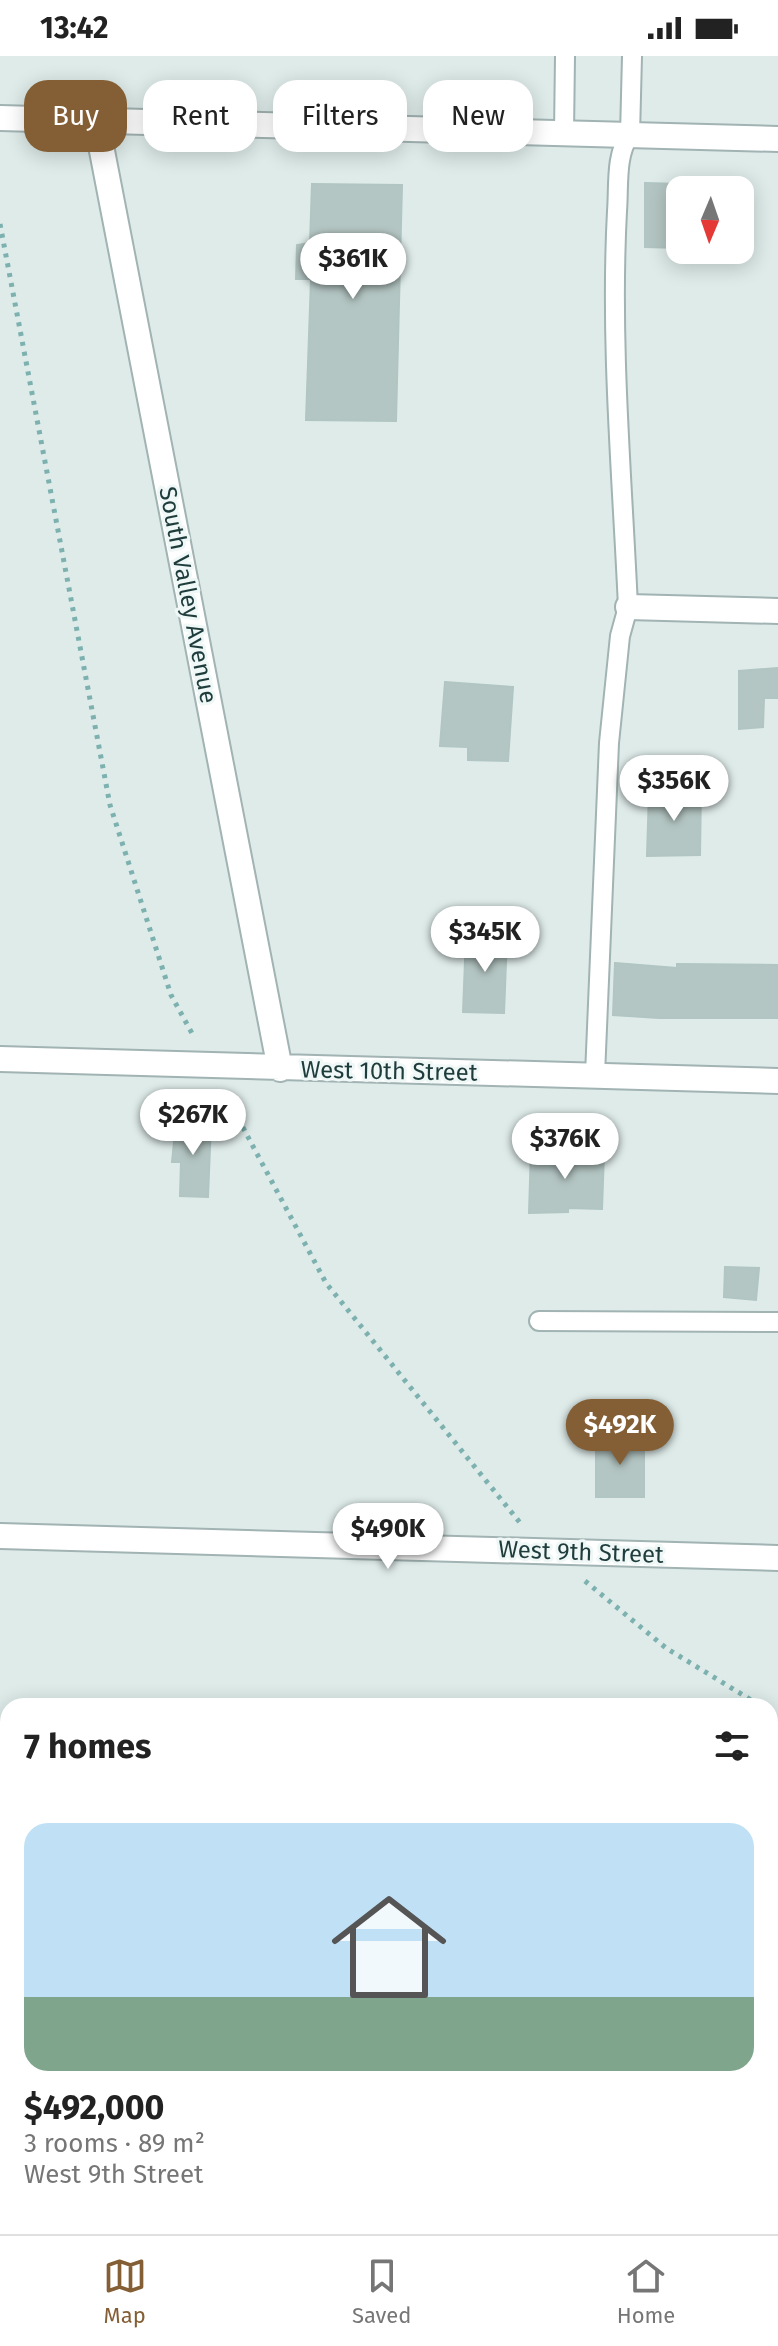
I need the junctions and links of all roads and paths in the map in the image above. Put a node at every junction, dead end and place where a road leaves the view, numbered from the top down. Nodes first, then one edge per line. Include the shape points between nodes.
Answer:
1 (565, 56) edge
2 (632, 56) edge
3 (0, 118) edge
4 (24, 118) edge
5 (127, 121) edge
6 (564, 133) junction
7 (630, 135) junction
8 (778, 139) edge
9 (102, 152) edge
10 (628, 607) junction
11 (778, 611) edge
12 (0, 1059) edge
13 (280, 1069) junction
14 (595, 1075) junction
15 (778, 1081) edge
16 (539, 1321) dead end
17 (778, 1322) edge
18 (0, 1536) edge
19 (778, 1558) edge

1 - 6 lane
2 - 7 lane
3 - 4 street
5 - 6 street
6 - 7 street
7 - 8 street
7 - 10 lane via 619,173 614,273
9 - 13 street, South Valley Avenue
10 - 11 street
10 - 14 lane via 609,743
12 - 13 street, West 10th Street
13 - 14 street, West 10th Street
14 - 15 street, West 10th Street
16 - 17 lane
18 - 19 street, West 9th Street

